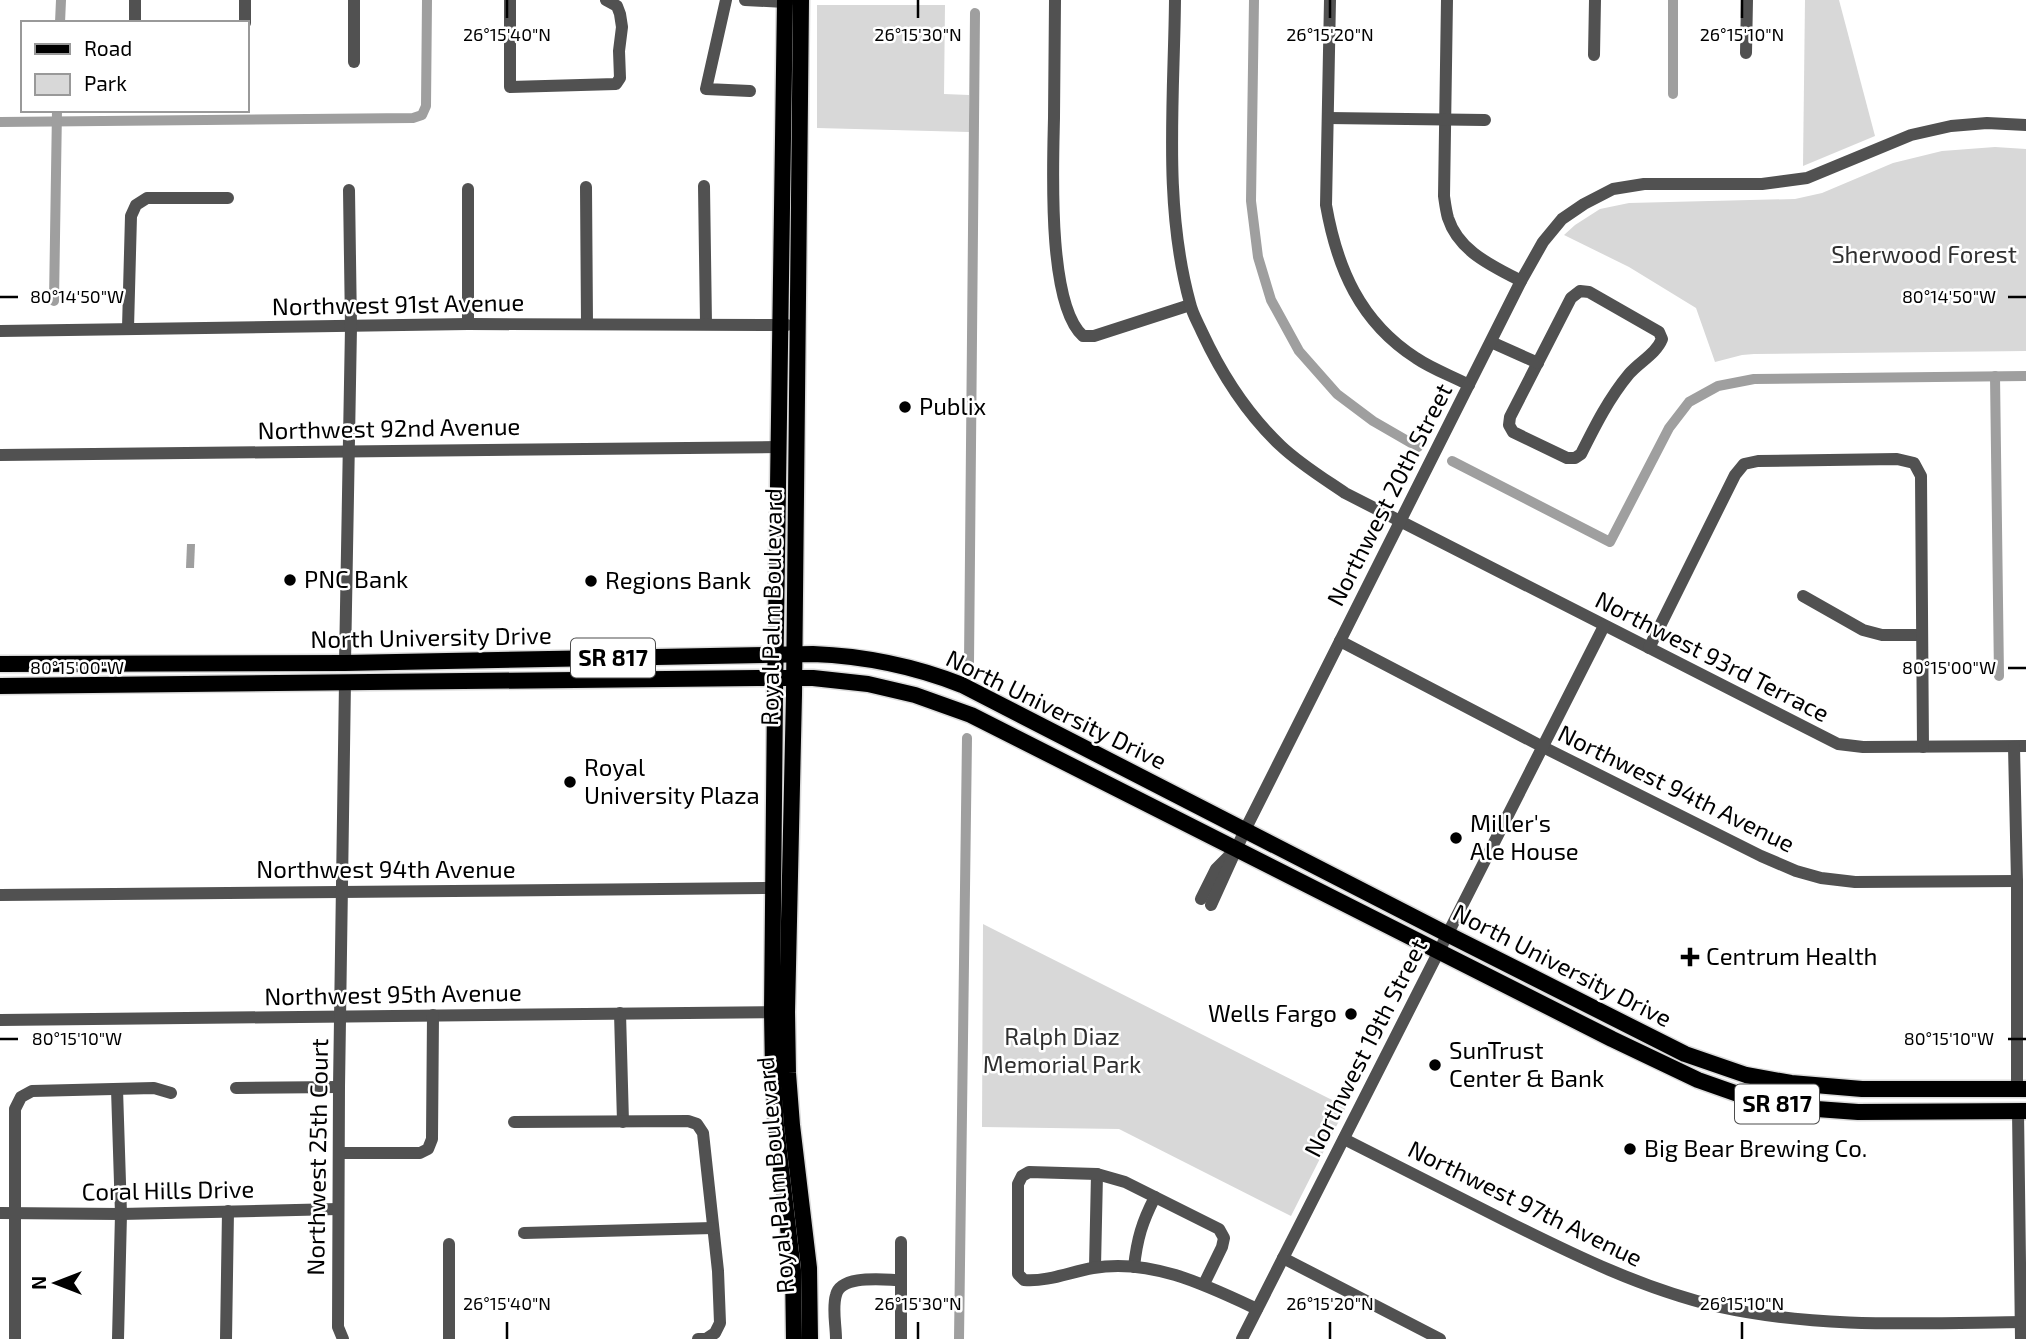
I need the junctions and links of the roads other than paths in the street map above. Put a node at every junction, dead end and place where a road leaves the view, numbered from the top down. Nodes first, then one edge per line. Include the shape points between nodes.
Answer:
1 (135, 0) edge
2 (245, 0) edge
3 (354, 0) edge
4 (510, 0) edge
5 (606, 0) edge
6 (726, 0) edge
7 (745, 0) edge
8 (790, 0) edge
9 (1055, 0) edge
10 (1175, 0) edge
11 (1329, 0) edge
12 (1447, 0) edge
13 (1595, 0) edge
14 (1746, 0) edge
15 (135, 21) edge
16 (245, 21) edge
17 (1746, 53) dead end
18 (1594, 55) dead end
19 (354, 62) dead end
20 (750, 90) dead end
21 (1328, 118) junction
22 (1446, 120) junction
23 (1485, 120) dead end
24 (2026, 125) edge
25 (704, 186) dead end
26 (586, 187) dead end
27 (468, 189) dead end
28 (349, 190) dead end
29 (228, 198) dead end
30 (1521, 281) junction
31 (1190, 306) junction
32 (587, 323) junction
33 (468, 324) junction
34 (706, 324) junction
35 (780, 325) junction
36 (797, 325) junction
37 (351, 327) junction
38 (128, 328) junction
39 (0, 331) edge
40 (1491, 342) junction
41 (1538, 363) junction
42 (1469, 385) junction
43 (778, 447) junction
44 (349, 450) junction
45 (0, 455) edge
46 (1400, 522) junction
47 (1803, 596) dead end
48 (1604, 626) junction
49 (1921, 635) junction
50 (1340, 641) junction
51 (1649, 648) junction
52 (794, 654) junction
53 (775, 655) junction
54 (393, 661) junction
55 (345, 663) junction
56 (0, 664) edge
57 (775, 678) junction
58 (794, 678) junction
59 (345, 682) junction
60 (290, 683) junction
61 (0, 686) edge
62 (2020, 746) edge
63 (1543, 747) junction
64 (1923, 747) junction
65 (1108, 759) junction
66 (1061, 760) junction
67 (1245, 830) junction
68 (773, 838) junction
69 (1238, 848) junction
70 (791, 871) junction
71 (2017, 881) junction
72 (773, 888) junction
73 (342, 891) junction
74 (0, 895) edge
75 (1206, 902) dead end
76 (1447, 934) junction
77 (1438, 951) junction
78 (780, 1012) junction
79 (620, 1013) junction
80 (433, 1015) junction
81 (341, 1016) junction
82 (0, 1020) edge
83 (1649, 1056) junction
84 (1707, 1061) junction
85 (1746, 1075) junction
86 (1698, 1080) junction
87 (339, 1087) junction
88 (236, 1088) dead end
89 (117, 1089) junction
90 (171, 1093) dead end
91 (2023, 1100) edge
92 (514, 1122) dead end
93 (623, 1122) junction
94 (1343, 1139) junction
95 (339, 1153) junction
96 (1097, 1174) junction
97 (1154, 1197) junction
98 (338, 1209) junction
99 (228, 1211) junction
100 (0, 1213) edge
101 (15, 1213) junction
102 (121, 1213) junction
103 (713, 1228) junction
104 (524, 1233) dead end
105 (901, 1242) dead end
106 (449, 1244) dead end
107 (1283, 1258) junction
108 (1095, 1267) junction
109 (1134, 1267) junction
110 (901, 1280) junction
111 (1204, 1284) junction
112 (1257, 1309) junction
113 (2023, 1322) edge
114 (15, 1339) edge
115 (118, 1339) edge
116 (226, 1339) edge
117 (343, 1339) edge
118 (449, 1339) edge
119 (698, 1339) edge
120 (794, 1339) edge
121 (810, 1339) edge
122 (836, 1339) edge
123 (901, 1339) edge
124 (1242, 1339) edge
125 (1440, 1339) edge
126 (2021, 1339) edge

1 - 15 street
2 - 16 street
3 - 19 street
4 - 5 street via 510,87 616,84 622,27 617,6
6 - 20 street via 706,89
7 - 8 street
8 - 35 main road, Royal Palm Boulevard
8 - 36 main road, Royal Palm Boulevard
9 - 31 street via 1053,218 1069,316 1083,336 1094,336
10 - 31 street, Northwest 93rd Terrace via 1172,189
11 - 21 street
12 - 22 street
13 - 18 street
14 - 17 street
21 - 22 street
21 - 42 street via 1326,205 1331,238 1353,292 1389,338 1417,359
22 - 23 street
22 - 30 street via 1444,196 1448,219 1476,256
24 - 30 street, Northwest 20th Street via 1951,126 1911,135 1807,178 1613,189 1562,219
25 - 34 street
26 - 32 street
27 - 33 street
28 - 37 street
29 - 38 street via 147,198 136,205 131,216
30 - 40 street, Northwest 20th Street
31 - 46 street, Northwest 93rd Terrace via 1231,386 1280,445 1345,493
32 - 33 street, Northwest 91st Avenue
32 - 34 street, Northwest 91st Avenue
33 - 37 street, Northwest 91st Avenue
34 - 35 street, Northwest 91st Avenue
35 - 36 street, Northwest 91st Avenue
35 - 43 main road, Royal Palm Boulevard
36 - 52 main road, Royal Palm Boulevard
37 - 38 street, Northwest 91st Avenue
37 - 44 street
38 - 39 street, Northwest 91st Avenue
40 - 41 street
40 - 42 street, Northwest 20th Street
41 - 41 street via 1509,425 1513,432 1575,458 1605,407 1662,338 1659,332 1580,291 1571,298
42 - 46 street, Northwest 20th Street
43 - 44 street, Northwest 92nd Avenue
43 - 53 main road, Royal Palm Boulevard
44 - 45 street, Northwest 92nd Avenue
44 - 55 street
46 - 48 street, Northwest 93rd Terrace
46 - 50 street, Northwest 20th Street
47 - 49 street via 1863,631
48 - 51 street, Northwest 93rd Terrace
48 - 63 street, Northwest 19th Street
49 - 51 street via 1921,476 1914,463 1897,459 1758,461 1744,464 1735,475
49 - 64 street
50 - 63 street, Northwest 94th Avenue
50 - 67 street, Northwest 20th Street
51 - 64 street, Northwest 93rd Terrace via 1838,744
52 - 53 main road, North University Drive / SR 817
52 - 58 main road, Royal Palm Boulevard
52 - 65 main road, North University Drive / SR 817 via 869,658 947,679
53 - 54 main road, North University Drive / SR 817
53 - 57 main road, Royal Palm Boulevard
54 - 55 main road, North University Drive / SR 817
54 - 59 main road via 354,672
55 - 56 main road, North University Drive / SR 817
55 - 60 main road via 332,675
57 - 58 main road, North University Drive / SR 817
57 - 59 main road, North University Drive / SR 817
57 - 68 main road, Royal Palm Boulevard
58 - 66 main road, North University Drive / SR 817 via 844,681 915,695 971,715
58 - 70 main road, Royal Palm Boulevard
59 - 60 main road, North University Drive / SR 817
59 - 73 street, Northwest 25th Court
60 - 61 main road, North University Drive / SR 817
62 - 64 street, Northwest 93rd Terrace
62 - 71 street
63 - 71 street, Northwest 94th Avenue via 1796,871 1855,882
63 - 76 street, Northwest 19th Street
65 - 66 main road via 1092,765
65 - 67 main road, North University Drive / SR 817
66 - 69 main road, North University Drive / SR 817
67 - 69 street, Northwest 20th Street
67 - 76 main road, North University Drive / SR 817
68 - 70 main road
68 - 72 main road, Royal Palm Boulevard
69 - 75 street, Northwest 20th Street via 1216,869
69 - 77 main road, North University Drive / SR 817
70 - 78 main road, Royal Palm Boulevard
71 - 91 street
72 - 73 street, Northwest 94th Avenue
72 - 78 main road, Royal Palm Boulevard
73 - 74 street, Northwest 94th Avenue
73 - 81 street, Northwest 25th Court
76 - 77 street, Northwest 19th Street
76 - 84 main road, North University Drive / SR 817
77 - 83 main road, North University Drive / SR 817
77 - 94 street, Northwest 19th Street
78 - 79 street, Northwest 95th Avenue
78 - 120 main road, Royal Palm Boulevard via 773,1073 793,1270
78 - 121 main road, Royal Palm Boulevard via 809,1268
79 - 80 street, Northwest 95th Avenue
79 - 93 street
80 - 81 street, Northwest 95th Avenue
80 - 95 street via 432,1139 428,1149 419,1153
81 - 82 street, Northwest 95th Avenue
81 - 87 street, Northwest 25th Court
83 - 84 main road via 1688,1066
83 - 86 main road, North University Drive / SR 817
84 - 85 main road, North University Drive / SR 817
85 - 86 main road via 1711,1074
85 - 91 main road, North University Drive / SR 817 via 1791,1083
86 - 91 main road, North University Drive / SR 817 via 1789,1107 1858,1112 1955,1112
87 - 88 street
87 - 95 street, Northwest 25th Court
89 - 90 street via 154,1088
89 - 101 street via 32,1091 21,1097 15,1109
89 - 102 street
91 - 113 street
92 - 93 street
93 - 103 street via 697,1124 703,1133
94 - 107 street, Northwest 19th Street
94 - 113 street, Northwest 97th Avenue via 1584,1260 1720,1307 1856,1323
95 - 98 street, Northwest 25th Court
96 - 97 street
96 - 108 street
96 - 108 street via 1029,1172 1018,1184 1018,1274 1035,1281
97 - 109 street via 1143,1219
97 - 111 street via 1219,1229 1222,1247
98 - 99 street, Coral Hills Drive
98 - 117 street, Northwest 25th Court via 338,1327
99 - 102 street, Coral Hills Drive
99 - 116 street
100 - 101 street, Coral Hills Drive
101 - 102 street, Coral Hills Drive
101 - 114 street
102 - 115 street
103 - 104 street
103 - 119 street via 720,1323 715,1333
105 - 110 street
106 - 118 street
107 - 112 street, Northwest 19th Street
107 - 125 street
108 - 109 street
109 - 111 street
110 - 122 street via 848,1281 839,1286
110 - 123 street
111 - 112 street
112 - 124 street, Northwest 19th Street
113 - 126 street

